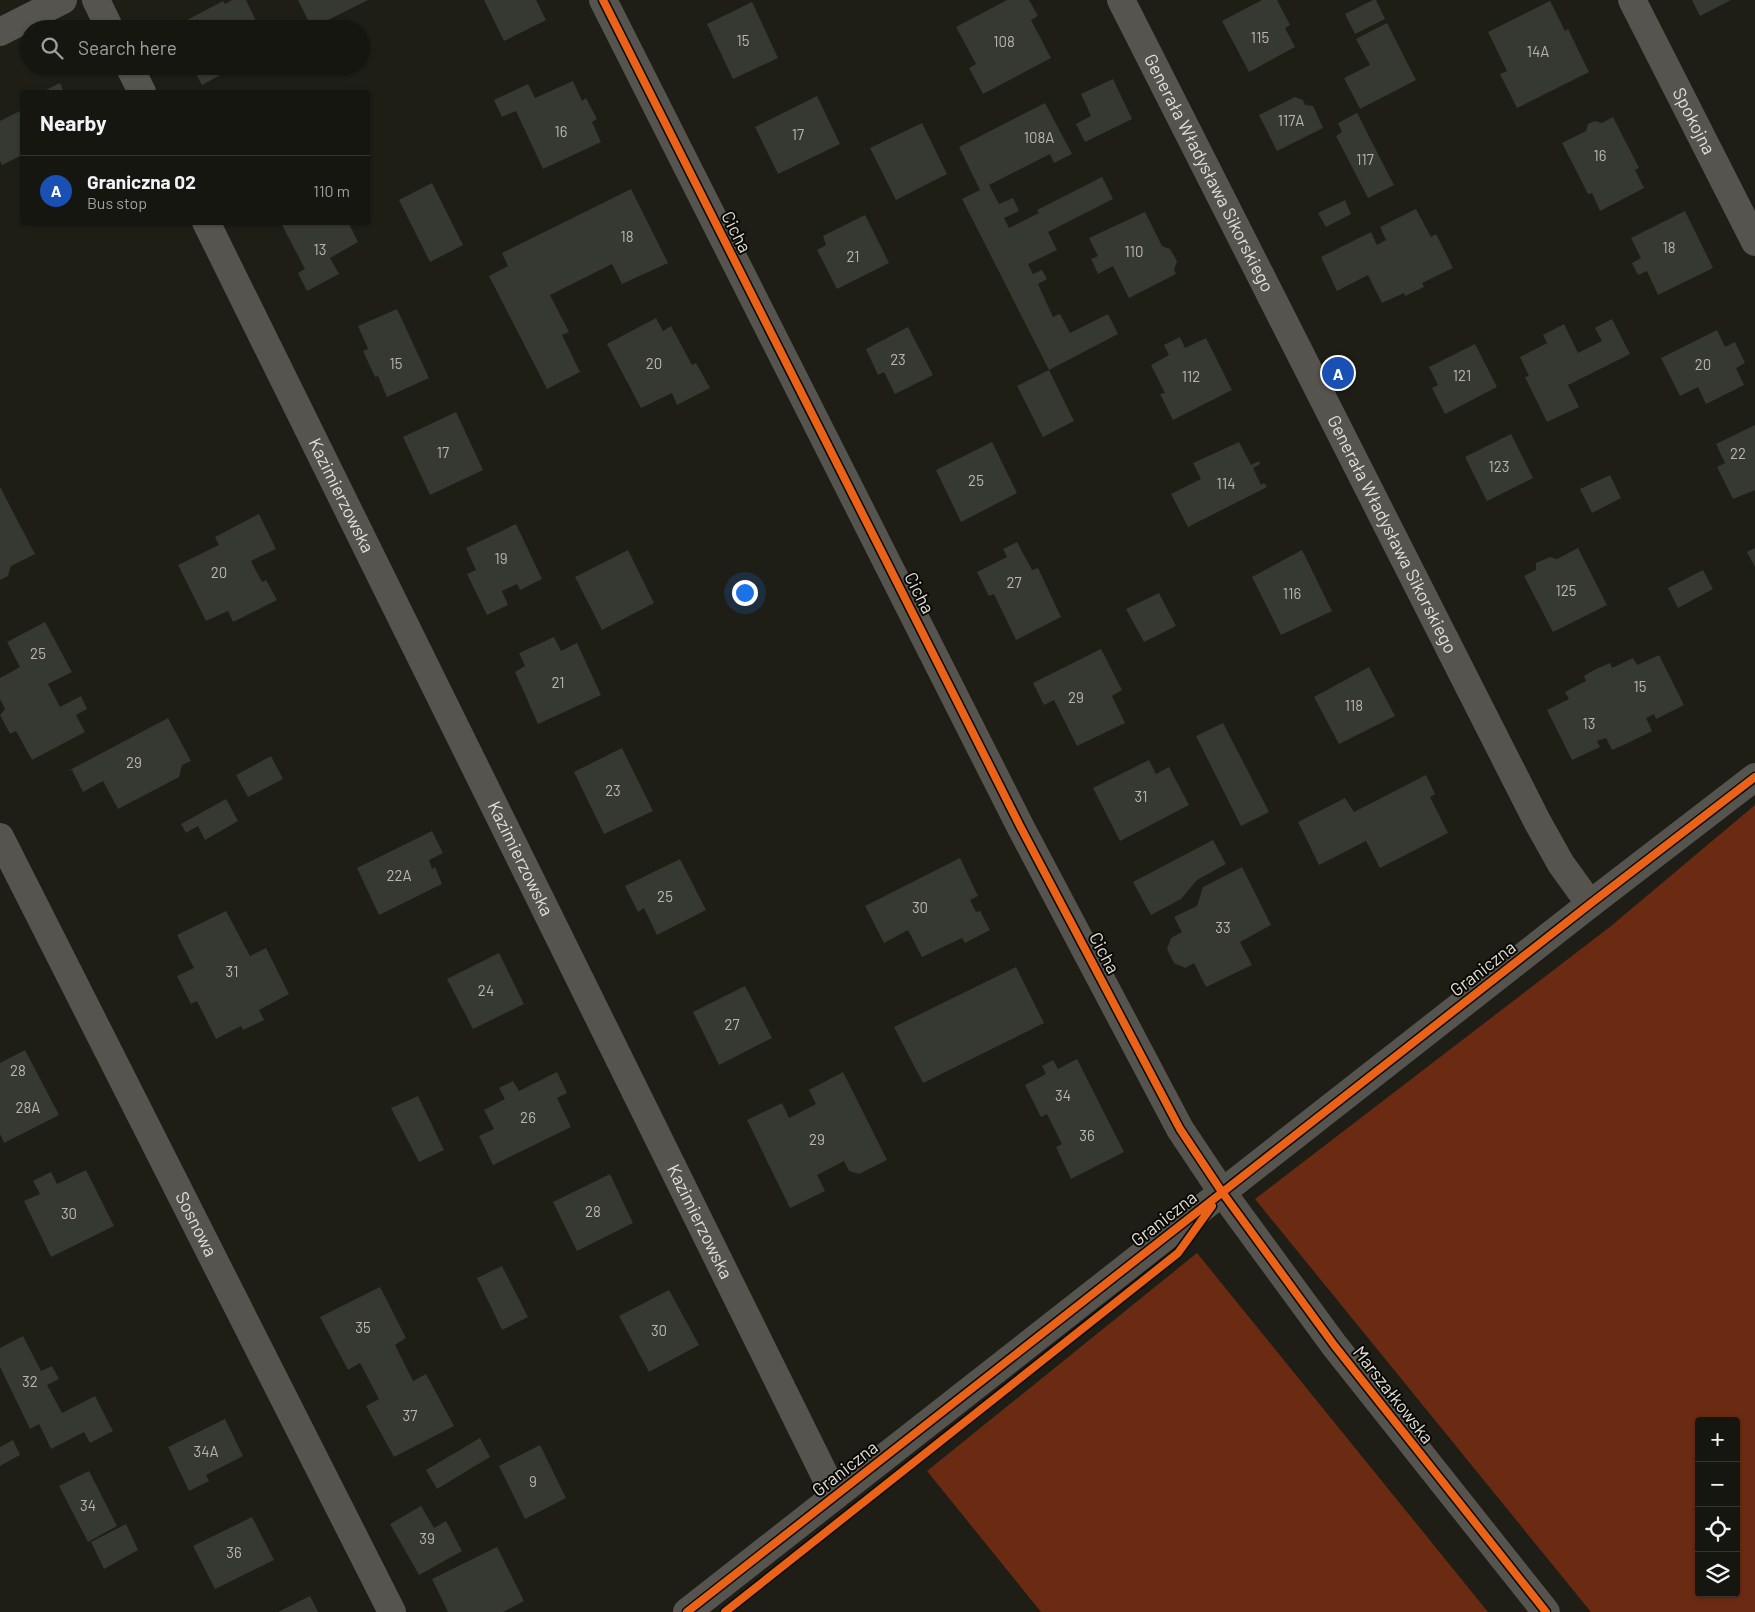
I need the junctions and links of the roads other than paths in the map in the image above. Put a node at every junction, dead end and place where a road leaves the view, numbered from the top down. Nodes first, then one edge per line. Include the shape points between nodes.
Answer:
1 (63, 0) edge
2 (96, 0) edge
3 (603, 0) edge
4 (1121, 0) edge
5 (1632, 0) edge
6 (24, 20) edge
7 (106, 20) edge
8 (20, 22) edge
9 (0, 32) edge
10 (134, 75) edge
11 (141, 90) edge
12 (207, 225) edge
13 (1755, 242) edge
14 (1755, 777) edge
15 (0, 837) edge
16 (1590, 904) junction
17 (1222, 1192) junction
18 (835, 1496) junction
19 (392, 1612) edge
20 (687, 1612) edge
21 (1546, 1612) edge

1 - 6 street
2 - 7 street
3 - 17 street, Cicha via 1020,826 1162,1097
4 - 16 street, Generała Władysława Sikorskiego via 1537,821 1561,864
5 - 13 street, Spokojna
8 - 9 street
10 - 11 street
12 - 18 street, Kazimierzowska
14 - 16 street, Graniczna
15 - 19 street, Sosnowa
16 - 17 street, Graniczna
17 - 18 street, Graniczna
17 - 21 street, Marszałkowska via 1334,1345
18 - 20 street, Graniczna

